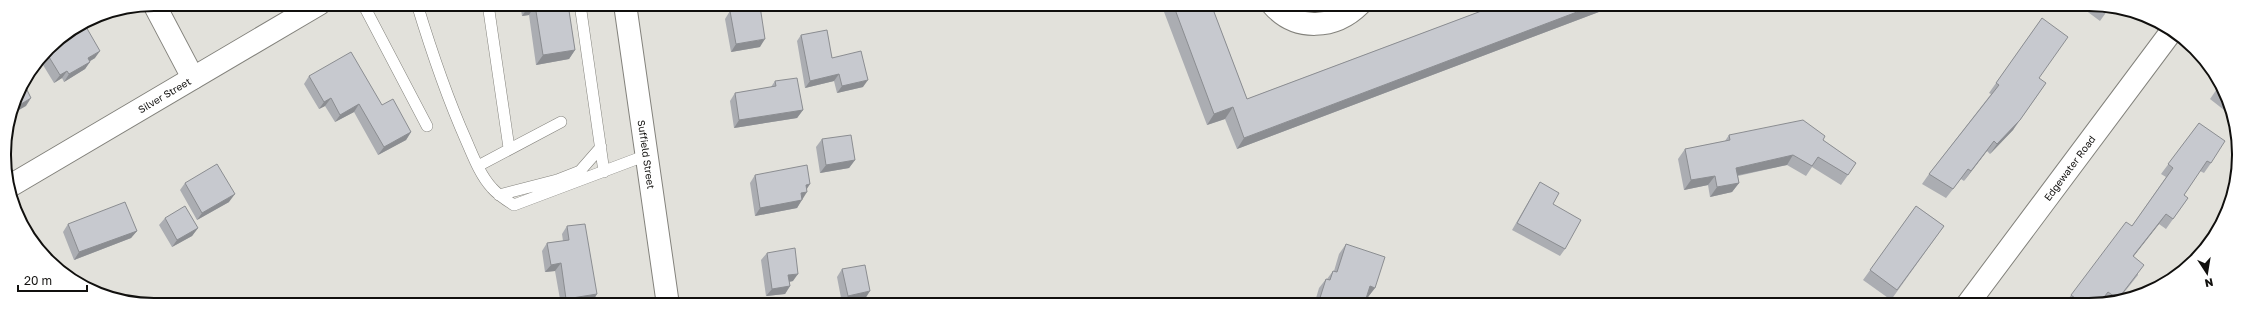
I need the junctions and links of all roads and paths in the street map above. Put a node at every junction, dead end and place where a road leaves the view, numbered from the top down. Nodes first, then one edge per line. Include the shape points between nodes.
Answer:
1 (158, 11) edge
2 (307, 11) edge
3 (367, 11) edge
4 (419, 11) edge
5 (489, 11) edge
6 (581, 11) edge
7 (626, 11) edge
8 (1280, 11) edge
9 (1351, 11) edge
10 (2168, 35) edge
11 (193, 78) junction
12 (562, 122) dead end
13 (427, 126) dead end
14 (600, 147) junction
15 (509, 148) junction
16 (647, 155) junction
17 (478, 166) junction
18 (604, 172) junction
19 (14, 183) edge
20 (499, 195) junction
21 (667, 298) edge
22 (1972, 298) edge

1 - 11 street
2 - 11 street, Silver Street
3 - 13 lane
4 - 17 lane via 438,72
5 - 15 lane
6 - 14 lane
7 - 16 street, Suffield Street
8 - 9 street via 1296,21 1319,24 1342,18
10 - 22 street, Edgewater Road
11 - 19 street, Silver Street
12 - 15 lane
14 - 18 lane
14 - 20 lane via 580,171 557,180
15 - 17 lane
16 - 18 lane
16 - 21 street, Suffield Street
17 - 20 lane
18 - 20 lane via 514,205

